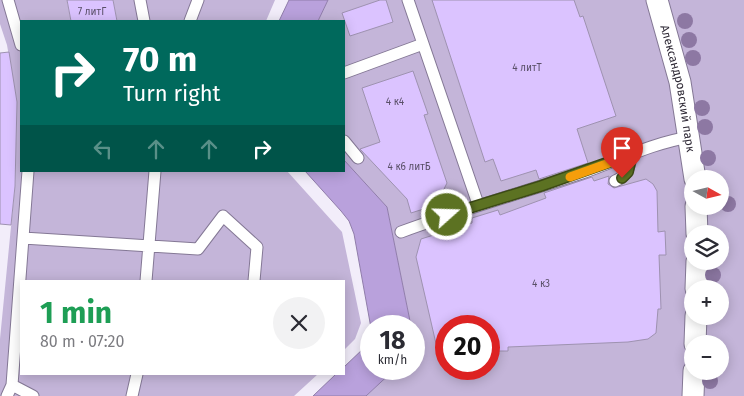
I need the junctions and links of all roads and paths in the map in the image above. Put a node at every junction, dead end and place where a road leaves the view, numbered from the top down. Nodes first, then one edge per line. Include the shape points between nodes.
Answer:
1 (8, 0) edge
2 (140, 0) edge
3 (198, 0) edge
4 (408, 0) edge
5 (657, 0) edge
6 (144, 20) edge
7 (190, 20) edge
8 (20, 42) edge
9 (423, 44) junction
10 (345, 73) edge
11 (690, 136) junction
12 (345, 142) edge
13 (632, 154) junction
14 (358, 158) dead end
15 (694, 170) edge
16 (28, 172) edge
17 (155, 172) edge
18 (614, 181) dead end
19 (478, 204) junction
20 (401, 232) dead end
21 (23, 238) junction
22 (149, 245) junction
23 (21, 280) edge
24 (146, 280) edge
25 (254, 280) edge
26 (20, 299) edge
27 (137, 375) edge
28 (694, 380) edge
29 (9, 391) edge
30 (34, 396) edge
31 (132, 396) edge
32 (693, 396) edge

1 - 8 lane
2 - 6 lane
3 - 7 lane
4 - 9 lane
5 - 11 street, Александровский парк via 680,82
9 - 10 lane
9 - 19 lane
11 - 13 lane
11 - 15 street, Александровский парк
12 - 14 lane
13 - 18 lane via 628,172
13 - 19 lane
16 - 21 lane
17 - 22 lane
19 - 20 lane
21 - 22 lane
21 - 23 lane
22 - 24 lane
22 - 25 lane via 198,249 223,216 257,247
26 - 29 lane
27 - 31 lane
28 - 32 street
29 - 30 lane

